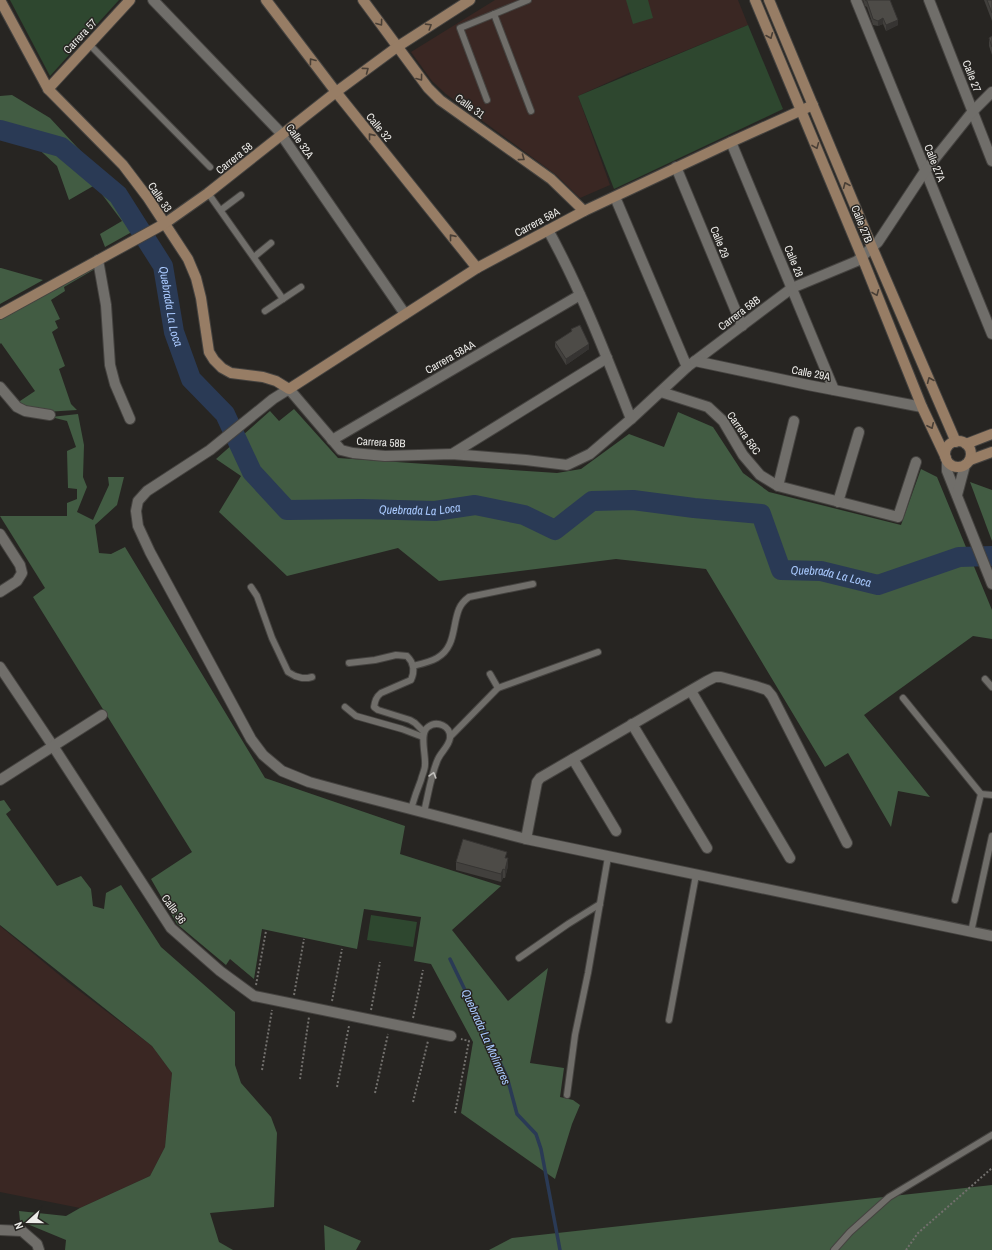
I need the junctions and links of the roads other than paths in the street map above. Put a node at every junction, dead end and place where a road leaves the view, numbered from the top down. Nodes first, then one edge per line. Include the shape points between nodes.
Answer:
1 (0, 0) edge
2 (130, 0) edge
3 (153, 0) edge
4 (266, 0) edge
5 (362, 0) edge
6 (470, 0) edge
7 (528, 0) edge
8 (755, 0) edge
9 (769, 0) edge
10 (856, 0) edge
11 (929, 0) edge
12 (513, 3) edge
13 (494, 14) junction
14 (89, 44) junction
15 (397, 47) junction
16 (48, 89) junction
17 (336, 92) junction
18 (992, 92) edge
19 (487, 100) dead end
20 (813, 105) junction
21 (801, 110) junction
22 (531, 111) dead end
23 (973, 111) junction
24 (282, 135) junction
25 (731, 142) junction
26 (992, 161) edge
27 (210, 167) dead end
28 (676, 167) junction
29 (925, 172) junction
30 (208, 193) junction
31 (241, 195) dead end
32 (615, 197) junction
33 (221, 210) junction
34 (584, 211) junction
35 (164, 224) junction
36 (548, 230) junction
37 (271, 243) dead end
38 (872, 247) junction
39 (862, 256) junction
40 (254, 257) junction
41 (98, 260) junction
42 (477, 268) junction
43 (301, 287) dead end
44 (792, 288) junction
45 (580, 295) junction
46 (283, 299) junction
47 (265, 311) dead end
48 (0, 314) edge
49 (405, 314) junction
50 (742, 326) junction
51 (992, 334) edge
52 (608, 358) junction
53 (691, 364) junction
54 (0, 387) edge
55 (289, 389) junction
56 (834, 390) junction
57 (661, 392) junction
58 (922, 407) junction
59 (50, 415) dead end
60 (130, 419) dead end
61 (631, 419) junction
62 (794, 421) dead end
63 (859, 432) dead end
64 (992, 434) edge
65 (332, 440) junction
66 (961, 443) junction
67 (992, 452) edge
68 (452, 454) junction
69 (947, 460) junction
70 (916, 462) dead end
71 (968, 462) junction
72 (778, 486) junction
73 (957, 495) junction
74 (838, 502) junction
75 (0, 534) edge
76 (533, 584) dead end
77 (992, 584) edge
78 (251, 587) dead end
79 (0, 592) edge
80 (598, 652) dead end
81 (349, 663) dead end
82 (413, 666) junction
83 (0, 667) edge
84 (490, 674) dead end
85 (312, 677) dead end
86 (985, 679) dead end
87 (498, 688) junction
88 (992, 688) edge
89 (690, 690) junction
90 (902, 698) dead end
91 (345, 707) dead end
92 (102, 715) dead end
93 (632, 724) junction
94 (424, 734) junction
95 (450, 737) junction
96 (53, 746) junction
97 (573, 759) junction
98 (0, 780) edge
99 (980, 794) junction
100 (992, 795) edge
101 (411, 809) junction
102 (424, 812) junction
103 (616, 831) dead end
104 (992, 836) edge
105 (526, 839) junction
106 (847, 843) dead end
107 (706, 848) dead end
108 (608, 857) junction
109 (790, 858) dead end
110 (696, 875) junction
111 (955, 900) dead end
112 (600, 904) junction
113 (970, 932) junction
114 (992, 936) edge
115 (519, 958) dead end
116 (669, 1020) dead end
117 (451, 1036) road end
118 (567, 1096) dead end
119 (992, 1135) edge
120 (0, 1230) edge
121 (39, 1250) edge
122 (834, 1250) edge

1 - 16 main road, Calle 33
2 - 14 main road, Carrera 57
3 - 24 street, Calle 32A
17 -> 4 main road, Calle 32
5 -> 15 main road, Calle 31
15 -> 6 main road, Carrera 58
7 - 12 lane
8 -> 21 main road, Calle 27B
9 - 20 main road, Calle 27B
10 - 29 street, Calle 27A
11 - 23 street, Calle 27
12 - 13 lane
13 - 19 lane via 460,28
13 - 22 lane
14 - 16 main road, Carrera 57
14 - 27 lane
17 -> 15 main road, Carrera 58
15 -> 34 main road, Calle 31 via 440,100 551,179
16 - 35 main road, Calle 33 via 123,165
17 - 24 main road, Carrera 58
42 -> 17 main road, Calle 32
18 - 23 street, Carrera 58B
20 - 21 main road, Carrera 58A
38 -> 20 main road, Calle 27B
21 - 25 main road, Carrera 58A
21 -> 39 main road, Calle 27B
23 - 26 street, Calle 27
23 - 29 street, Carrera 58B
24 - 30 main road, Carrera 58
24 - 49 street, Calle 32A
25 - 28 main road, Carrera 58A
25 - 44 street, Calle 28
28 - 32 main road, Carrera 58A
28 - 50 street, Calle 29
29 - 38 street, Carrera 58B via 878,242
29 - 51 street, Calle 27A
30 - 33 lane
30 - 35 main road, Carrera 58
31 - 33 lane
32 - 34 main road, Carrera 58A
32 - 53 street
33 - 40 lane
34 - 36 main road, Carrera 58A
35 - 41 main road, Carrera 58
35 - 55 main road, Calle 33 via 188,259 196,278 209,352 214,360 231,373 276,380
36 - 42 main road, Carrera 58A
36 - 45 street
37 - 40 lane
38 - 39 street, Carrera 58B
66 -> 38 main road, Calle 27B
39 - 44 street, Carrera 58B via 857,261
39 -> 58 main road, Calle 27B
40 - 46 lane
41 - 48 main road, Carrera 58
41 - 60 street via 106,305 110,365
42 - 49 main road, Carrera 58A
43 - 46 lane
44 - 50 street, Carrera 58B
44 - 56 street, Calle 28
45 - 52 street
45 - 65 street, Carrera 58AA
46 - 47 lane
49 - 55 main road, Carrera 58A
50 - 53 street, Carrera 58B
52 - 61 street
52 - 68 street, Carrera 58B
53 - 56 street, Calle 29A
53 - 57 street, Carrera 58B
54 - 59 street via 17,407 25,412
55 - 65 street, Carrera 58B
55 - 101 street via 210,450 147,491 138,501 138,526 251,739 263,755 282,771 309,782
56 - 58 street, Calle 29A
57 - 61 street, Carrera 58B
57 - 72 street, Carrera 58C via 708,407 723,421 743,455 760,475
58 -> 69 main road, Calle 27B
61 - 68 street, Carrera 58B via 590,454 567,465
62 - 72 street
63 - 74 street
64 - 66 main road
65 - 68 street, Carrera 58B via 341,450 353,453 385,456
66 - 69 main road via 952,443 946,449
66 - 71 main road via 971,453
67 - 71 main road
69 - 71 main road via 954,467
69 - 73 street, Calle 27B via 947,471
70 - 74 street, Carrera 58C via 898,517
71 - 73 street
72 - 74 street, Carrera 58C
73 - 77 street, Calle 27B
75 - 79 street via 20,565 22,573 17,581
76 - 82 lane via 469,597 459,608 452,642 445,652 436,659
78 - 85 lane via 288,672 302,678
80 - 87 lane
81 - 82 lane via 402,655 407,656
82 - 94 lane via 411,680 381,693 377,696 374,707 410,720
83 - 96 street, Calle 36
84 - 87 lane
86 - 88 lane
87 - 95 lane
89 - 93 street
89 - 106 street via 715,677 767,690
89 - 109 street
90 - 99 lane
91 - 94 lane via 356,716
92 - 96 street
93 - 97 street
93 - 107 street
94 - 95 lane via 428,727 440,724 449,731
94 - 101 lane via 425,766
102 -> 95 lane via 438,760
96 - 98 street
96 - 117 street, Calle 36 via 171,928 220,971 254,996
97 - 103 street
97 - 105 street via 537,782
99 - 100 lane
99 - 111 lane
101 - 102 street
102 - 105 street
104 - 113 lane
105 - 108 street
108 - 110 street
108 - 112 lane
110 - 113 street
110 - 116 lane
112 - 115 lane
112 - 118 lane via 575,1035
113 - 114 street
119 - 122 lane via 889,1197
120 - 121 street via 22,1231 37,1244

